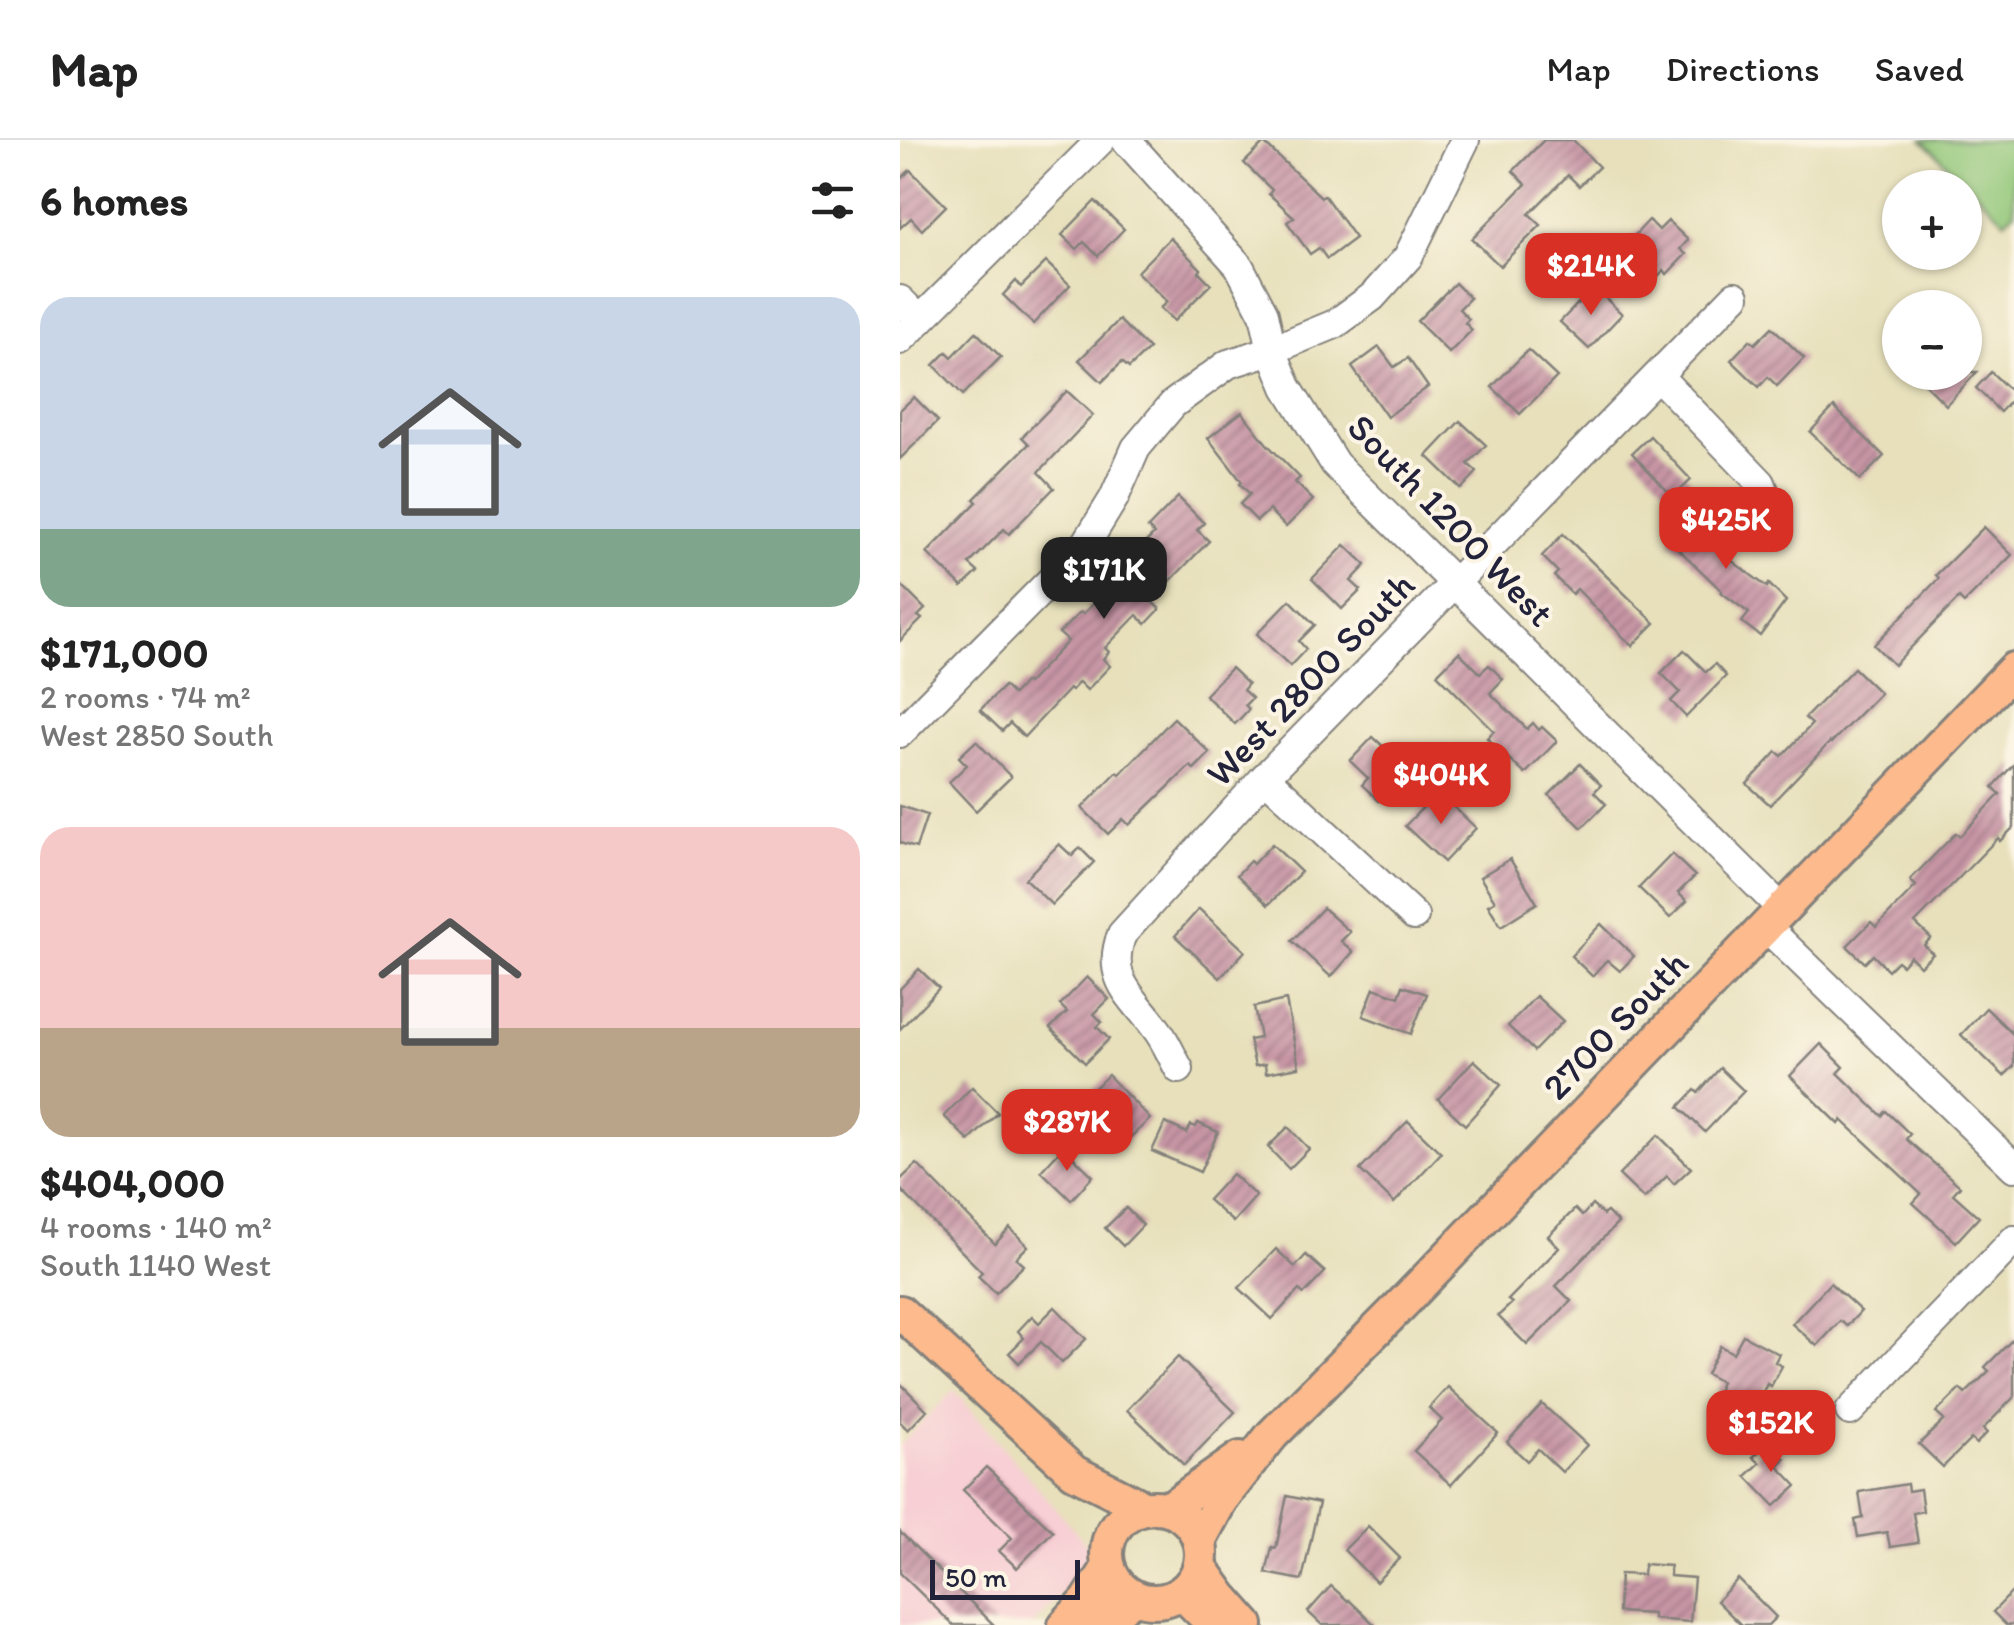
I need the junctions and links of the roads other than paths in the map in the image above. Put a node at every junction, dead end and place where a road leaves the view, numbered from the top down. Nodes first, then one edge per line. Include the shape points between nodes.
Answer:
1 (1101, 140) edge
2 (1126, 140) edge
3 (1465, 140) edge
4 (1735, 296) dead end
5 (907, 320) edge
6 (1272, 350) junction
7 (1658, 376) junction
8 (1776, 522) dead end
9 (1456, 583) junction
10 (2014, 669) edge
11 (900, 734) edge
12 (1265, 776) junction
13 (1414, 916) dead end
14 (1774, 918) junction
15 (1179, 1070) dead end
16 (2014, 1167) edge
17 (2014, 1240) edge
18 (900, 1312) edge
19 (1850, 1411) dead end
20 (1272, 1435) junction
21 (1074, 1472) junction
22 (1156, 1509) junction
23 (1109, 1553) junction
24 (1193, 1567) junction
25 (1135, 1597) junction
26 (1065, 1625) edge
27 (1099, 1625) edge
28 (1214, 1625) edge
29 (1248, 1625) edge

1 - 5 street
2 - 6 street, South 1200 West via 1239,266 1264,314
3 - 6 street via 1408,257 1372,297 1335,324
4 - 7 street, West 2800 South
6 - 9 street, South 1200 West via 1334,464
6 - 11 street via 1228,364 1173,404 1136,448 1084,546
7 - 8 street via 1761,483
7 - 9 street, West 2800 South
9 - 12 street, West 2800 South
9 - 14 street, South 1200 West
10 - 14 main road, 2700 South
12 - 13 street
12 - 15 street, West 2800 South via 1116,948 1124,989 1158,1030
14 - 16 street, South 1200 West
14 - 20 main road, 2700 South
17 - 19 street
18 - 21 main road
20 - 22 main road
20 - 24 main road via 1221,1500
21 - 22 main road
21 - 23 main road
22 - 23 main road via 1123,1519
22 - 24 main road via 1188,1521
23 - 25 main road via 1114,1579
23 - 26 main road via 1087,1601
24 - 25 main road via 1161,1600
24 - 28 main road
24 - 29 main road
25 - 27 main road

